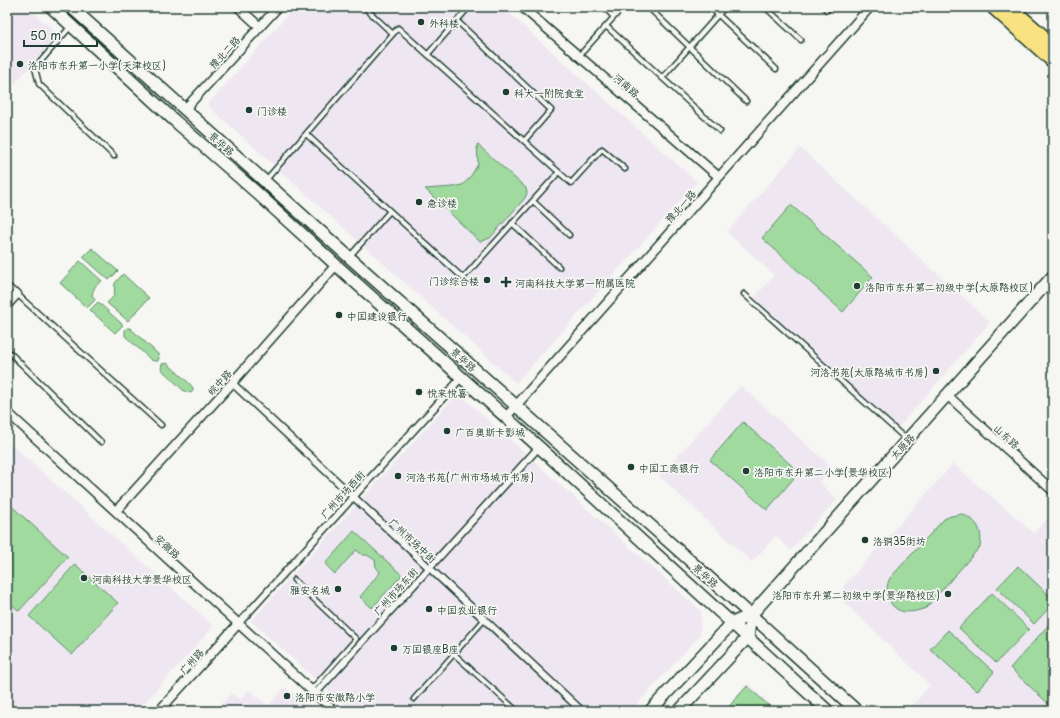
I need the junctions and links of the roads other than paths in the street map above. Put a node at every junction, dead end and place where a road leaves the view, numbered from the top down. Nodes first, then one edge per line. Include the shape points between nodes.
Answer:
1 (51, 7) edge
2 (71, 7) edge
3 (238, 7) edge
4 (278, 7) edge
5 (364, 7) edge
6 (469, 7) edge
7 (522, 7) edge
8 (604, 7) edge
9 (623, 7) edge
10 (648, 7) edge
11 (710, 7) edge
12 (725, 7) edge
13 (765, 7) edge
14 (870, 7) edge
15 (993, 7) edge
16 (1010, 7) edge
17 (718, 15) junction
18 (614, 17) junction
19 (457, 20) junction
20 (71, 25) junction
21 (606, 26) junction
22 (260, 27) junction
23 (393, 34) junction
24 (801, 40) dead end
25 (1053, 45) edge
26 (690, 47) junction
27 (428, 54) junction
28 (579, 56) junction
29 (1053, 61) edge
30 (776, 69) dead end
31 (662, 78) junction
32 (746, 101) dead end
33 (184, 110) junction
34 (720, 131) dead end
35 (306, 134) junction
36 (524, 141) junction
37 (114, 156) dead end
38 (625, 169) dead end
39 (559, 172) junction
40 (719, 177) junction
41 (265, 181) junction
42 (533, 201) junction
43 (390, 211) junction
44 (512, 223) junction
45 (569, 235) dead end
46 (349, 257) junction
47 (336, 265) junction
48 (559, 267) dead end
49 (1053, 276) edge
50 (7, 285) edge
51 (17, 294) junction
52 (744, 294) dead end
53 (7, 305) edge
54 (7, 350) edge
55 (460, 378) junction
56 (232, 383) junction
57 (947, 395) junction
58 (516, 406) junction
59 (7, 412) edge
60 (505, 418) junction
61 (162, 425) dead end
62 (908, 440) junction
63 (101, 442) dead end
64 (539, 448) junction
65 (1053, 491) edge
66 (353, 497) junction
67 (116, 511) junction
68 (429, 568) junction
69 (294, 580) dead end
70 (751, 615) junction
71 (484, 620) junction
72 (732, 623) junction
73 (238, 624) junction
74 (748, 638) junction
75 (454, 654) junction
76 (313, 692) junction
77 (414, 698) dead end
78 (158, 711) edge
79 (334, 711) edge
80 (517, 711) edge
81 (582, 711) edge
82 (650, 711) edge
83 (679, 711) edge
84 (828, 711) edge
85 (857, 711) edge

1 - 20 main road, 景华路
2 - 33 main road, 景华路
3 - 22 street
4 - 22 street, 豫北二路
5 - 23 lane
6 - 19 lane
7 - 28 street, 河南路
8 - 18 lane
9 - 18 lane
10 - 26 lane
11 - 17 lane
12 - 17 lane
13 - 24 lane
14 - 40 street, 豫北一路
15 - 29 main road
16 - 25 main road
17 - 26 lane
17 - 30 lane
18 - 21 lane
19 - 27 lane
19 - 36 lane via 551,110
20 - 37 lane via 35,68 39,84
20 - 47 main road, 景华路
21 - 28 lane
21 - 31 lane
22 - 33 street, 豫北二路
23 - 27 lane via 398,28
23 - 35 lane
26 - 31 lane
26 - 32 lane
27 - 36 lane
28 - 40 street, 河南路
31 - 34 lane
33 - 41 main road, 景华路
35 - 41 lane
35 - 43 lane
36 - 39 lane
38 - 39 lane via 602,149 571,183
39 - 42 lane
40 - 58 street, 豫北一路
41 - 46 main road, 景华路
42 - 44 lane
42 - 45 lane
43 - 44 lane via 463,278
43 - 46 lane
44 - 48 lane
46 - 58 main road, 景华路
47 - 55 main road, 景华路
47 - 56 street, 皖中路
49 - 57 main road, 太原路
50 - 51 lane
51 - 53 street
51 - 61 lane
52 - 62 lane
54 - 63 lane
55 - 60 main road, 景华路
55 - 66 street, 广州市场西街
56 - 66 street, 广州市场中街
56 - 67 street, 皖中路
57 - 62 main road, 太原路
57 - 65 street, 山东路
58 - 60 street, 豫北一路
58 - 70 main road, 景华路
59 - 67 street, 安徽路
60 - 64 main road, 景华路
62 - 70 main road, 太原路
64 - 68 street, 广州市场东街
64 - 72 main road, 景华路
66 - 68 street, 广州市场中街
66 - 73 street, 广州市场西街
67 - 73 street, 安徽路
68 - 71 street, 广州市场中街
68 - 76 street, 广州市场东街
69 - 76 lane via 356,639
70 - 72 main road, 太原路
70 - 74 main road
70 - 85 main road, 景华路
71 - 75 lane
71 - 81 street, 广州市场中街
72 - 74 main road, 景华路
72 - 82 main road, 太原路
73 - 76 street, 安徽路
73 - 78 street, 广州路
74 - 83 main road
74 - 84 main road, 景华路
75 - 77 lane
75 - 80 lane
76 - 79 street, 安徽路

